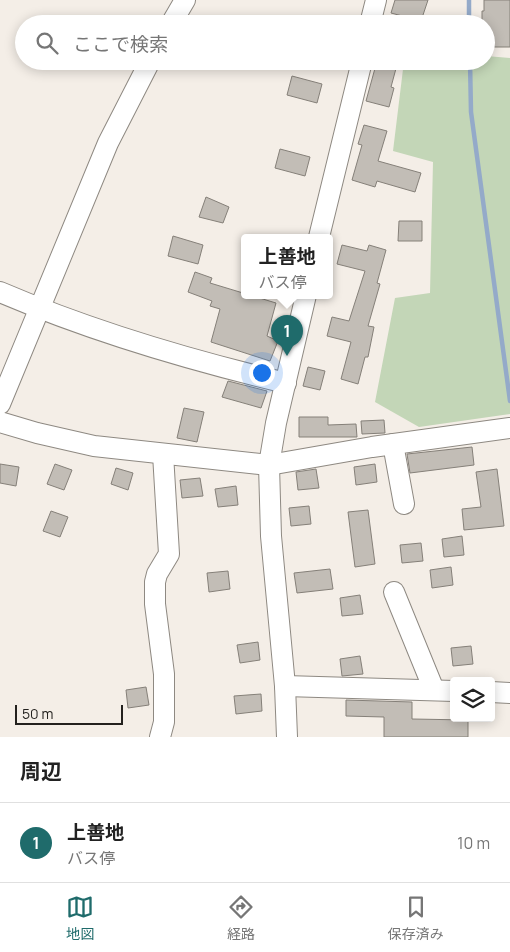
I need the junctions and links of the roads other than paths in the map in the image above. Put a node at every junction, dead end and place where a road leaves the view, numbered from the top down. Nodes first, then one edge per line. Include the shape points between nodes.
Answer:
1 (185, 0) edge
2 (376, 0) edge
3 (176, 15) edge
4 (372, 15) edge
5 (145, 70) edge
6 (360, 70) edge
7 (320, 234) edge
8 (0, 292) edge
9 (305, 299) edge
10 (40, 309) junction
11 (286, 383) junction
12 (0, 404) edge
13 (0, 422) edge
14 (510, 428) edge
15 (393, 444) junction
16 (163, 454) junction
17 (269, 465) junction
18 (404, 504) dead end
19 (394, 592) dead end
20 (285, 686) junction
21 (444, 690) edge
22 (495, 692) edge
23 (510, 693) edge
24 (160, 737) edge
25 (287, 737) edge

1 - 3 street
2 - 4 street
5 - 10 street via 108,143
6 - 7 street
8 - 10 street
9 - 11 street
10 - 11 street via 215,366
10 - 12 street
11 - 17 street
13 - 16 street via 94,446
14 - 15 street
15 - 17 street
15 - 18 street
16 - 17 street
16 - 24 street via 170,554 155,582 164,674 164,722
17 - 20 street via 271,536
19 - 21 street
20 - 21 street
20 - 25 street
22 - 23 street

